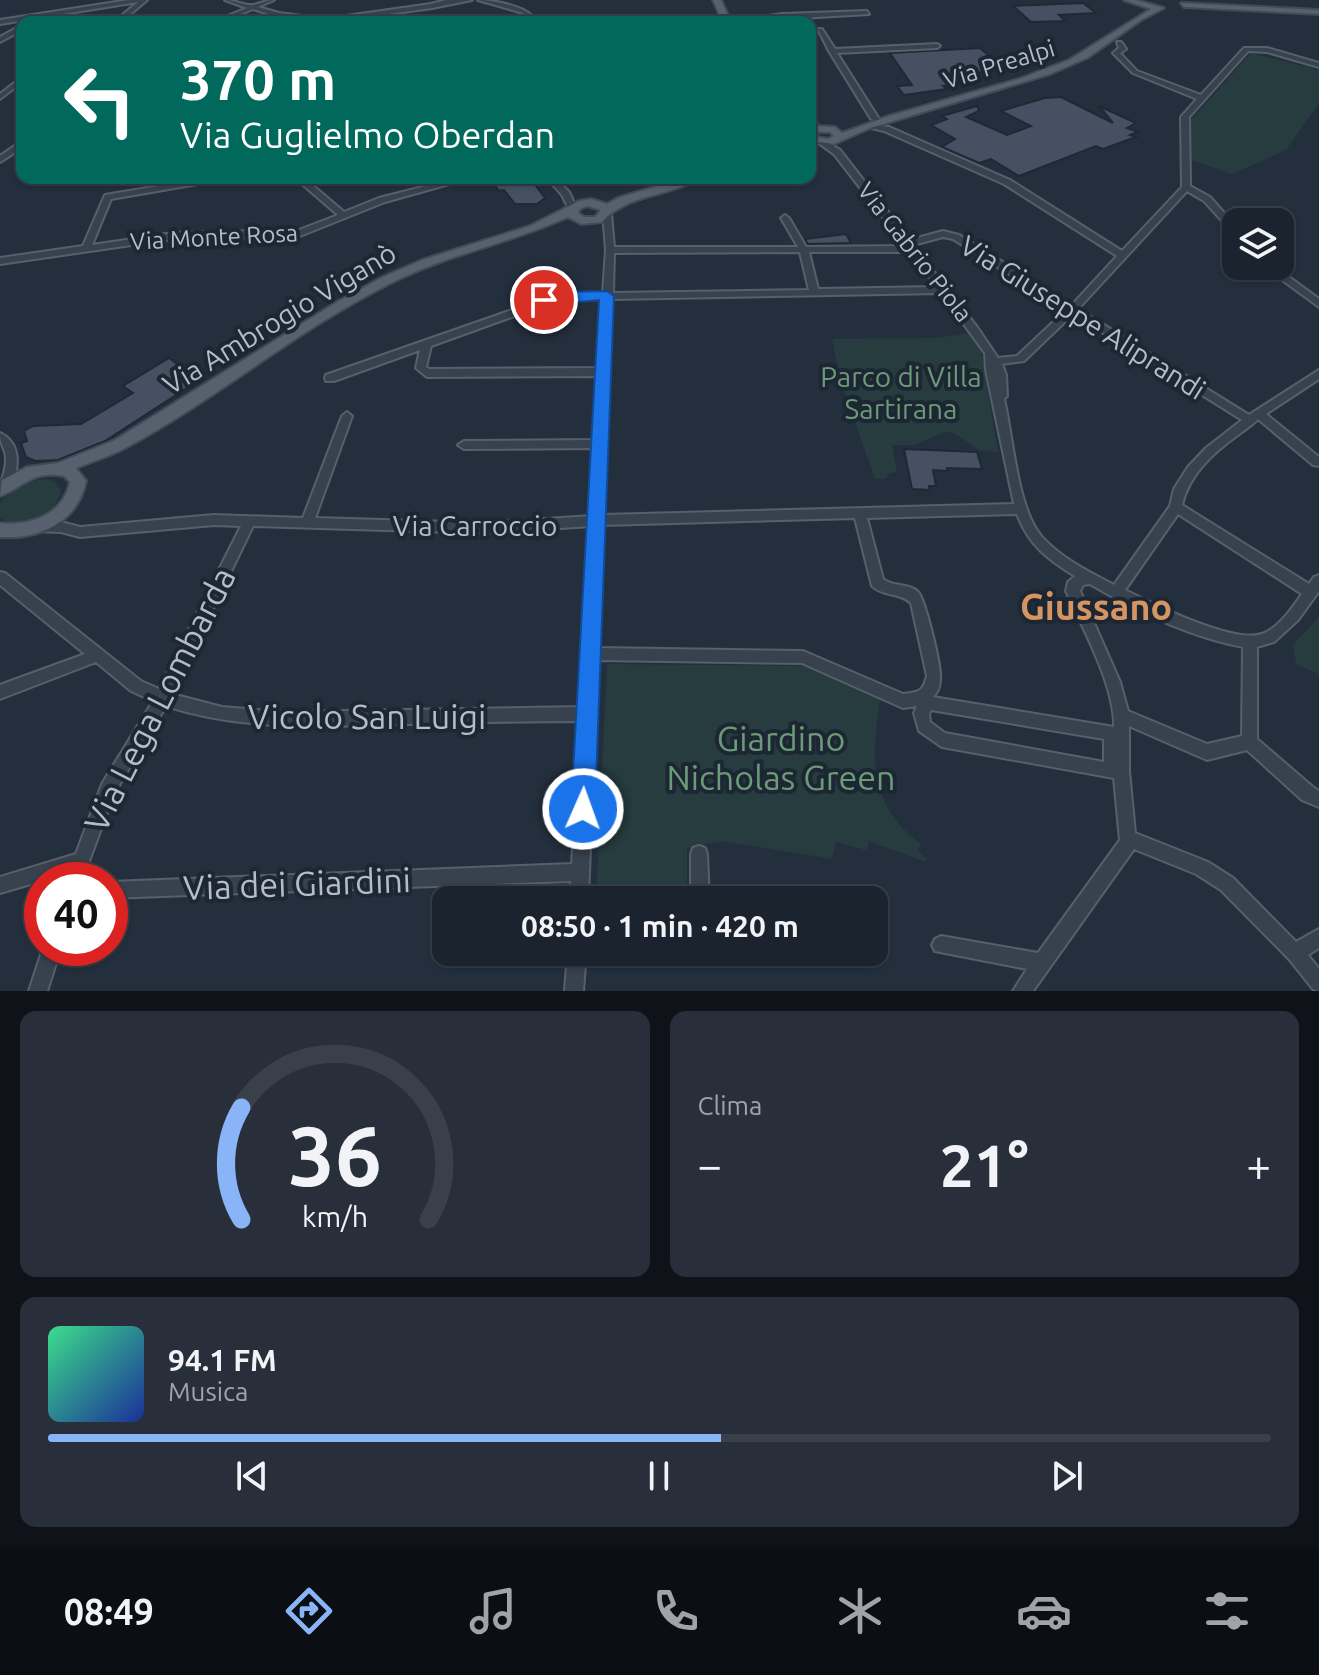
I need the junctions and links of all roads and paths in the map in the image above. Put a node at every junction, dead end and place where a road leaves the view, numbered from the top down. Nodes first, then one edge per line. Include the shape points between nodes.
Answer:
1 (142, 0) edge
2 (228, 0) edge
3 (271, 0) edge
4 (469, 0) edge
5 (481, 0) edge
6 (525, 0) edge
7 (1206, 0) edge
8 (449, 1) edge
9 (1130, 1) edge
10 (402, 2) dead end
11 (1175, 6) edge
12 (253, 7) junction
13 (417, 8) junction
14 (509, 8) junction
15 (1319, 10) edge
16 (867, 13) dead end
17 (374, 14) joint
18 (54, 16) edge
19 (124, 16) edge
20 (231, 16) edge
21 (285, 16) edge
22 (356, 16) edge
23 (527, 16) edge
24 (782, 16) edge
25 (820, 30) dead end
26 (1123, 31) junction
27 (1119, 43) joint
28 (937, 46) dead end
29 (832, 51) junction
30 (1116, 53) junction
31 (1077, 60) junction
32 (1319, 65) edge
33 (16, 84) edge
34 (0, 97) edge
35 (1201, 98) junction
36 (816, 124) edge
37 (877, 124) junction
38 (828, 128) junction
39 (826, 144) edge
40 (185, 184) edge
41 (306, 184) edge
42 (444, 184) edge
43 (557, 184) edge
44 (674, 184) edge
45 (1186, 187) junction
46 (566, 194) junction
47 (572, 210) junction
48 (603, 213) junction
49 (344, 216) junction
50 (1222, 216) edge
51 (785, 218) dead end
52 (590, 221) junction
53 (517, 234) junction
54 (911, 246) junction
55 (87, 247) junction
56 (610, 250) junction
57 (804, 250) junction
58 (1121, 254) junction
59 (0, 261) edge
60 (1287, 280) edge
61 (945, 290) junction
62 (814, 292) junction
63 (607, 296) junction
64 (1319, 304) edge
65 (1072, 310) junction
66 (427, 342) junction
67 (994, 363) junction
68 (602, 372) junction
69 (1319, 374) edge
70 (330, 378) dead end
71 (347, 416) dead end
72 (1255, 418) junction
73 (0, 437) edge
74 (120, 444) junction
75 (599, 444) junction
76 (464, 445) dead end
77 (12, 457) junction
78 (1317, 462) edge
79 (61, 468) junction
80 (36, 470) junction
81 (78, 481) junction
82 (3, 487) edge
83 (1176, 507) junction
84 (1021, 509) junction
85 (65, 510) junction
86 (860, 513) junction
87 (250, 520) junction
88 (307, 523) junction
89 (596, 523) junction
90 (35, 527) junction
91 (1, 531) edge
92 (73, 532) junction
93 (1073, 566) junction
94 (1092, 578) junction
95 (2, 580) edge
96 (1073, 586) junction
97 (1315, 586) edge
98 (1117, 591) junction
99 (1142, 605) junction
100 (1250, 643) junction
101 (591, 654) junction
102 (96, 656) junction
103 (0, 692) edge
104 (161, 700) junction
105 (587, 714) junction
106 (1122, 716) junction
107 (1249, 742) junction
108 (1112, 771) joint
109 (1319, 799) edge
110 (1128, 842) junction
111 (699, 854) dead end
112 (80, 861) joint
113 (581, 872) junction
114 (0, 885) edge
115 (580, 886) edge
116 (700, 886) edge
117 (128, 889) edge
118 (1319, 938) edge
119 (941, 945) dead end
120 (1295, 953) junction
121 (1042, 963) junction
122 (46, 966) edge
123 (576, 966) edge
124 (1319, 983) edge
125 (38, 991) edge
126 (574, 991) edge
127 (1022, 991) edge

1 - 18 street
1 - 19 street
2 - 12 street
3 - 12 street
4 - 8 street
5 - 14 street
6 - 14 street
7 - 15 main road
8 - 13 street
9 - 11 main road
9 - 37 main road, Via Prealpi via 1132,11 1107,35 1062,61
10 - 13 street
11 - 15 main road
11 - 26 main road, Via Prealpi via 1143,14
12 - 20 street
12 - 21 street
13 - 17 street
14 - 23 street
16 - 24 street
17 - 22 street
25 - 29 street
26 - 27 main road
26 - 31 main road, Via Prealpi
27 - 30 street via 1123,49
28 - 29 street
29 - 37 street
30 - 31 main road
30 - 35 street via 1135,72
31 - 37 main road, Via Prealpi
32 - 35 street via 1246,49
33 - 34 street
35 - 45 street via 1183,121
36 - 38 main road, Via Prealpi
37 - 38 main road, Via Prealpi
37 - 39 main road, Via Prealpi
37 - 58 street via 1007,182
38 - 39 main road via 838,132
39 - 54 street, Via Gabrio Piola
40 - 55 street via 108,197
41 - 49 street
42 - 49 street, Via Monte Rosa
43 - 46 street
44 - 48 main road
45 - 50 street
45 - 58 street
46 - 47 street
46 - 48 street
47 - 48 main road, Via Ambrogio Viganò
47 - 52 main road via 573,217
47 - 53 main road, Via Ambrogio Viganò
48 - 52 main road, Via Ambrogio Viganò
48 - 56 street
49 - 55 street, Via Monte Rosa via 300,233 173,236
51 - 57 street
52 - 53 main road, Via Ambrogio Viganò
53 - 74 main road, Via Ambrogio Viganò via 426,263 367,290
54 - 57 street, Via Giuseppe Aliprandi
54 - 61 street, Via Gabrio Piola
54 - 65 street, Via Giuseppe Aliprandi via 947,234 956,237
55 - 59 street, Via Monte Rosa
56 - 57 street, Via Giuseppe Aliprandi
56 - 63 street
57 - 62 street
58 - 65 street
60 - 64 street
61 - 62 street
61 - 67 street, Via Gabrio Piola
62 - 63 street
63 - 66 street via 544,300
63 - 68 street
65 - 67 street via 1020,359
65 - 72 street, Via Giuseppe Aliprandi
66 - 68 street via 421,368 430,374
66 - 70 street
67 - 84 street
68 - 75 street
69 - 72 street
71 - 88 street
72 - 78 street, Via Giuseppe Aliprandi
72 - 83 street via 1205,454 1179,486
73 - 77 street
74 - 79 main road, Via Ambrogio Viganò
74 - 81 main road, Via Ambrogio Viganò
75 - 76 street
75 - 89 street
77 - 80 street
77 - 82 street
79 - 80 main road, Via Ambrogio Viganò
79 - 81 main road
80 - 82 main road, Via Ambrogio Viganò
81 - 85 main road, Via Ambrogio Viganò
83 - 97 street
83 - 98 street
84 - 86 street, Via Carroccio
84 - 93 street via 1046,549
85 - 90 main road
85 - 92 street
86 - 89 street, Via Carroccio
86 - 101 street via 877,582 914,596 934,676 931,690 912,701 885,695 803,657
87 - 88 street, Via Carroccio
87 - 92 street, Via Carroccio
87 - 104 street, Via Lega Lombarda
88 - 89 street, Via Carroccio via 484,528
89 - 101 street
90 - 91 main road
90 - 92 street, Via Carroccio
93 - 94 street
93 - 96 street
93 - 98 street
94 - 96 street
94 - 99 street
95 - 102 street, Vicolo San Luigi
96 - 106 street
97 - 100 street via 1271,636
98 - 99 street
99 - 100 street
100 - 107 street
101 - 105 street
102 - 103 street
102 - 104 street, Vicolo San Luigi
104 - 105 street, Vicolo San Luigi via 264,720
104 - 112 street, Via Lega Lombarda via 108,790
105 - 113 street
106 - 107 street via 1207,752
106 - 110 street
107 - 109 street
108 - 108 street via 1111,733 928,703 921,713 928,732 942,740
110 - 120 street via 1202,868 1237,894
110 - 121 street
111 - 116 street
112 - 114 street
113 - 115 street
113 - 117 street, Via dei Giardini
118 - 120 street
119 - 121 street
120 - 124 street
121 - 127 street
122 - 125 street
123 - 126 street

